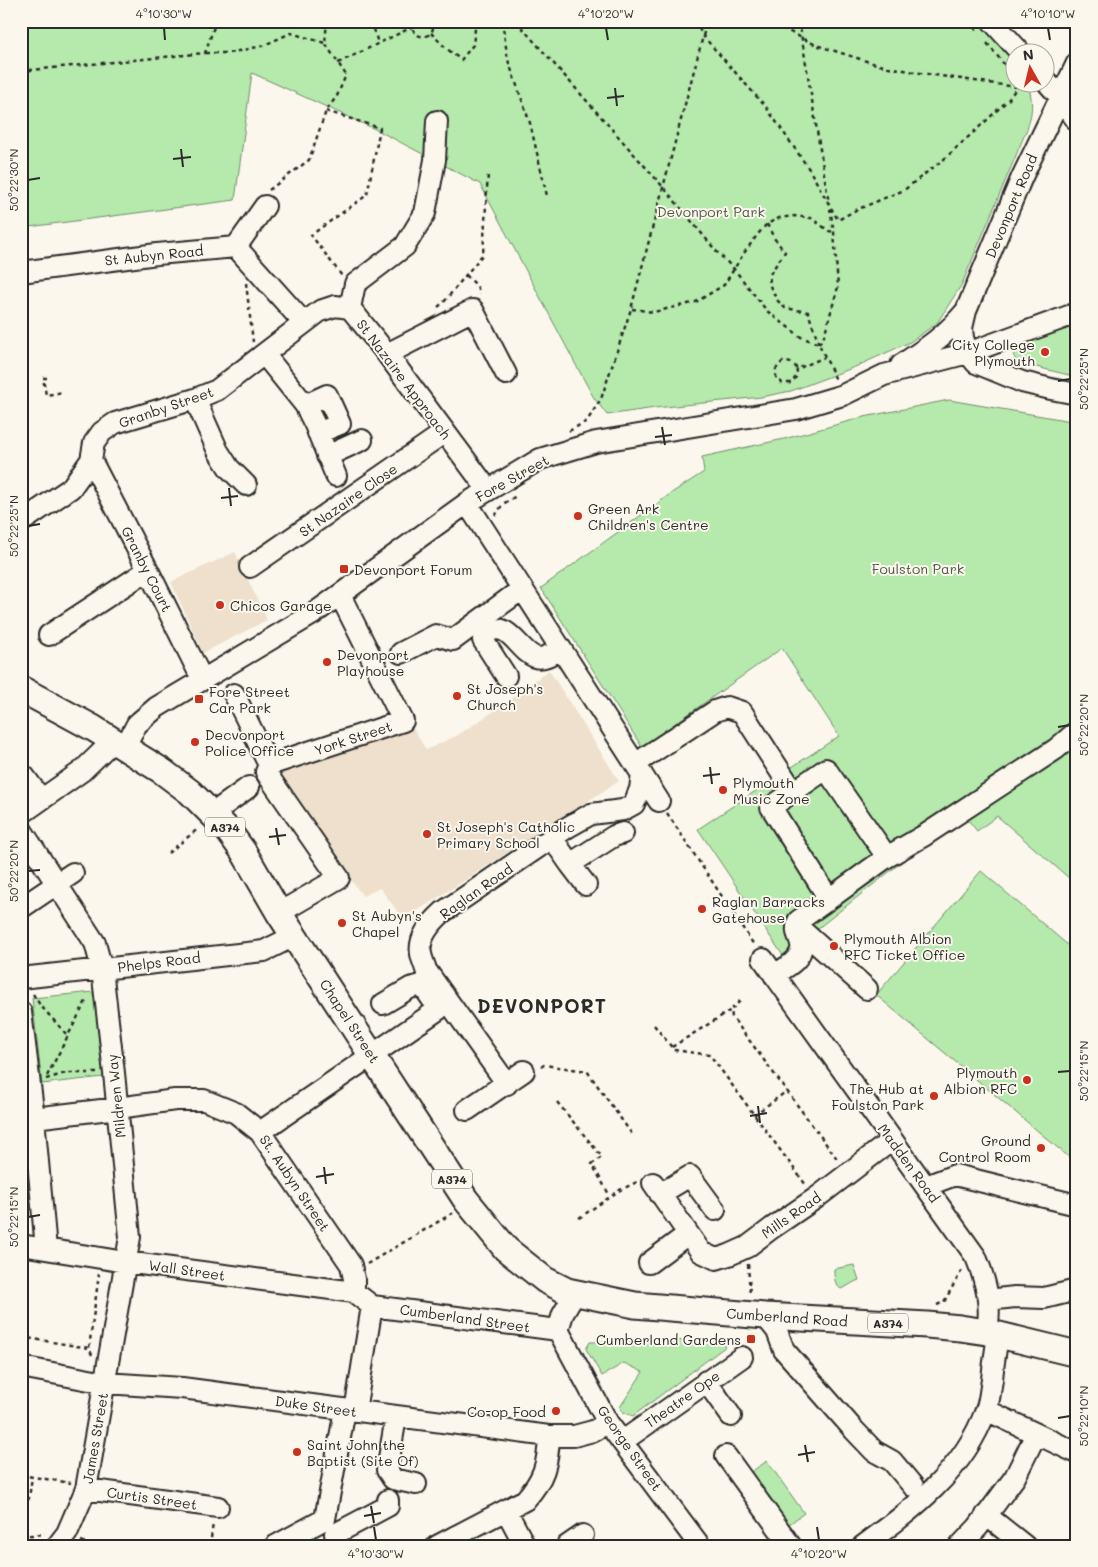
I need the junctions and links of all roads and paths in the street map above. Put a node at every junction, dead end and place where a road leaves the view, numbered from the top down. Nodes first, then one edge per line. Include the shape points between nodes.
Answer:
1 (216, 21) edge
2 (327, 21) edge
3 (373, 21) edge
4 (413, 21) edge
5 (452, 21) edge
6 (476, 21) edge
7 (502, 21) edge
8 (516, 21) edge
9 (695, 21) edge
10 (707, 21) edge
11 (768, 21) edge
12 (799, 21) edge
13 (969, 21) edge
14 (433, 23) edge
15 (412, 27) junction
16 (986, 28) edge
17 (431, 33) junction
18 (703, 36) junction
19 (802, 38) junction
20 (1006, 42) edge
21 (325, 43) junction
22 (986, 43) dead end
23 (378, 44) junction
24 (204, 53) junction
25 (338, 63) junction
26 (1077, 63) edge
27 (1006, 67) edge
28 (21, 71) edge
29 (1006, 86) edge
30 (1013, 92) edge
31 (1056, 92) edge
32 (1060, 97) junction
33 (326, 111) junction
34 (437, 121) dead end
35 (1077, 121) edge
36 (488, 172) dead end
37 (664, 188) junction
38 (547, 196) dead end
39 (265, 206) joint
40 (829, 207) junction
41 (767, 224) junction
42 (834, 232) junction
43 (236, 247) junction
44 (250, 262) junction
45 (734, 269) junction
46 (21, 272) edge
47 (466, 275) junction
48 (477, 286) dead end
49 (352, 300) junction
50 (436, 308) dead end
51 (631, 309) junction
52 (966, 311) junction
53 (1077, 313) edge
54 (304, 322) junction
55 (819, 344) junction
56 (387, 354) junction
57 (968, 354) junction
58 (260, 357) junction
59 (825, 357) junction
60 (797, 369) junction
61 (506, 374) dead end
62 (884, 375) junction
63 (47, 378) dead end
64 (64, 392) dead end
65 (843, 394) junction
66 (1077, 394) edge
67 (195, 399) junction
68 (445, 432) junction
69 (568, 432) dead end
70 (362, 440) dead end
71 (327, 456) junction
72 (91, 460) junction
73 (336, 476) dead end
74 (246, 485) dead end
75 (488, 490) junction
76 (519, 494) dead end
77 (467, 503) junction
78 (21, 522) edge
79 (494, 522) dead end
80 (250, 567) dead end
81 (148, 570) junction
82 (522, 589) junction
83 (340, 595) junction
84 (49, 635) dead end
85 (560, 649) junction
86 (401, 653) dead end
87 (506, 676) dead end
88 (202, 679) junction
89 (21, 689) edge
90 (234, 694) dead end
91 (1077, 732) edge
92 (119, 744) junction
93 (269, 765) junction
94 (638, 769) junction
95 (24, 776) dead end
96 (249, 786) dead end
97 (793, 791) junction
98 (41, 799) junction
99 (659, 801) joint
100 (21, 814) edge
101 (213, 815) junction
102 (21, 829) edge
103 (623, 833) dead end
104 (552, 838) junction
105 (168, 853) dead end
106 (887, 858) junction
107 (570, 864) junction
108 (65, 878) junction
109 (586, 885) dead end
110 (829, 899) junction
111 (21, 908) edge
112 (279, 913) junction
113 (797, 926) junction
114 (294, 936) junction
115 (763, 959) joint
116 (102, 969) junction
117 (774, 975) junction
118 (27, 986) edge
119 (867, 990) dead end
120 (740, 1001) dead end
121 (86, 1003) dead end
122 (383, 1004) dead end
123 (731, 1010) junction
124 (21, 1012) edge
125 (654, 1025) dead end
126 (68, 1036) junction
127 (672, 1047) junction
128 (372, 1055) junction
129 (524, 1071) joint
130 (114, 1073) junction
131 (37, 1081) junction
132 (507, 1084) junction
133 (787, 1091) junction
134 (557, 1102) dead end
135 (118, 1108) junction
136 (467, 1110) dead end
137 (754, 1115) junction
138 (34, 1118) junction
139 (260, 1132) junction
140 (634, 1137) dead end
141 (892, 1140) junction
142 (848, 1173) junction
143 (926, 1186) junction
144 (656, 1188) junction
145 (610, 1196) junction
146 (816, 1198) junction
147 (1071, 1199) edge
148 (469, 1204) junction
149 (715, 1210) dead end
150 (578, 1218) dead end
151 (688, 1234) junction
152 (21, 1244) edge
153 (747, 1247) junction
154 (46, 1249) junction
155 (972, 1251) junction
156 (101, 1258) junction
157 (125, 1262) junction
158 (649, 1263) dead end
159 (353, 1282) junction
160 (1077, 1290) edge
161 (576, 1292) junction
162 (988, 1300) junction
163 (372, 1306) junction
164 (757, 1316) junction
165 (927, 1325) junction
166 (558, 1330) junction
167 (992, 1333) junction
168 (21, 1337) edge
169 (1077, 1354) edge
170 (742, 1357) dead end
171 (21, 1368) edge
172 (706, 1381) junction
173 (105, 1383) junction
174 (350, 1410) junction
175 (986, 1410) junction
176 (731, 1416) dead end
177 (396, 1417) junction
178 (608, 1423) junction
179 (1036, 1434) junction
180 (549, 1436) junction
181 (622, 1441) junction
182 (1077, 1453) edge
183 (726, 1456) dead end
184 (21, 1475) edge
185 (32, 1477) junction
186 (416, 1484) dead end
187 (913, 1486) dead end
188 (87, 1487) junction
189 (388, 1500) dead end
190 (216, 1506) joint
191 (506, 1510) junction
192 (21, 1515) edge
193 (986, 1515) junction
194 (334, 1533) edge
195 (875, 1542) edge
196 (694, 1544) edge
197 (58, 1546) edge
198 (210, 1546) edge
199 (275, 1546) edge
200 (437, 1546) edge
201 (525, 1546) edge
202 (790, 1546) edge
203 (960, 1546) edge
204 (1025, 1546) edge

1 - 24 path
2 - 21 path
3 - 23 path
4 - 15 path
5 - 14 path
6 - 17 path via 473,45 461,60
7 - 38 path via 508,60 530,123
8 - 37 path
9 - 18 path
10 - 18 path
11 - 19 path
12 - 19 path
13 - 16 path
14 - 17 path
15 - 17 path via 419,36
15 - 23 path
16 - 20 street
18 - 37 path
18 - 40 path via 766,107 809,170
19 - 29 path via 879,65
19 - 40 path
21 - 24 path via 291,33 262,46 229,53
21 - 25 path
22 - 27 path
23 - 25 path
24 - 28 path
25 - 33 path via 346,75
26 - 32 street, Devonport Road
30 - 40 path via 943,160 904,190 838,220
31 - 32 street
32 - 35 street
32 - 52 street, Devonport Road via 1022,177
33 - 39 path via 309,160 266,193
33 - 49 path via 380,128 367,195 311,235
34 - 49 street via 435,160 425,214 405,246 355,284
36 - 47 path via 483,254
37 - 45 path
37 - 51 path
39 - 43 street
40 - 42 path
41 - 42 path via 779,218 812,218
41 - 45 path
41 - 55 path via 785,252 772,272 769,284 776,300 785,308 808,312
42 - 55 path via 838,288
43 - 44 street
43 - 46 street, St Aubyn Road
44 - 54 street
44 - 58 path via 245,280 251,332
45 - 51 path via 724,285 696,302 654,312
45 - 55 path via 768,311 801,337
47 - 48 path
47 - 50 path
49 - 54 street, St Nazaire Approach via 320,311
49 - 56 street, St Nazaire Approach
51 - 69 path via 601,399 587,420
52 - 57 street, Devonport Road via 962,328
52 - 62 street via 931,346
53 - 57 street, Fore Street
54 - 58 street, Granby Street
55 - 59 path
56 - 61 street via 473,310
56 - 68 street, St Nazaire Approach
57 - 62 street, Fore Street
57 - 66 street via 976,363 1013,378
58 - 67 street, Granby Street via 217,390
58 - 71 street via 304,405
59 - 60 path
59 - 65 path
60 - 60 path via 791,383 782,383 776,377 776,369 782,362 789,362
62 - 65 street, Fore Street
63 - 64 path via 43,378 46,395
65 - 75 street, Fore Street via 796,409 596,442 540,459
67 - 72 street, Granby Street via 115,423 94,443
67 - 74 street via 218,452 228,468
68 - 75 street, St Nazaire Approach
68 - 80 street, St Nazaire Close
70 - 71 street
71 - 73 street
72 - 78 street, Granby Street via 71,488
72 - 81 street, Granby Court
75 - 77 street, Fore Street
76 - 79 path via 502,504
77 - 82 street
77 - 83 street, Fore Street
81 - 84 street via 64,616
81 - 88 street, Granby Court
82 - 85 street
82 - 86 street via 453,640 436,636
83 - 88 street, Fore Street
83 - 93 street, York Street via 403,722
85 - 87 street via 546,657 536,658 507,633 492,630 482,640
85 - 94 street
88 - 92 street, Fore Street via 157,707
89 - 92 main road, A374
90 - 93 street
91 - 106 street via 1056,749
92 - 98 street, Fore Street
92 - 101 main road, Chapel Street / A374 via 190,792
93 - 112 street via 266,772 269,777 339,878
94 - 97 street via 715,711 727,707 742,712
94 - 99 street
94 - 104 street, Raglan Road via 640,789 634,804 623,810 591,814
95 - 98 street
96 - 101 street
97 - 106 street via 826,769
97 - 110 street via 770,807
98 - 100 street, Fore Street
99 - 115 path
101 - 105 path
101 - 112 main road, Chapel Street / A374 via 243,851
102 - 108 street, Mildren Way
103 - 107 street
104 - 107 street
104 - 132 street, Raglan Road via 443,912 423,937 421,954 426,970
106 - 110 street
107 - 109 street
108 - 111 street
108 - 116 street, Mildren Way via 95,943
110 - 113 street via 798,921
112 - 114 main road, Chapel Street / A374
113 - 117 street via 800,953
113 - 119 street
114 - 116 street, Phelps Road via 264,951
114 - 128 main road, Chapel Street / A374
115 - 117 street, Madden Road
116 - 118 street, Phelps Road
116 - 130 street, Mildren Way
117 - 141 street, Madden Road
118 - 126 path
120 - 123 path
121 - 126 path
122 - 128 street via 410,988 422,985 439,1010
123 - 127 path
123 - 133 path via 732,1017
124 - 131 street
125 - 127 path
126 - 131 path
127 - 137 path via 674,1050 710,1055
128 - 139 street
128 - 148 main road, Chapel Street / A374
129 - 132 street
129 - 140 path via 529,1073 544,1065 587,1071
130 - 131 path via 66,1073
130 - 135 street, Mildren Way
131 - 138 street
132 - 136 street
133 - 137 path
133 - 142 path
134 - 145 path via 602,1158 592,1164
135 - 138 street, St. Aubyn Street
135 - 139 street, St. Aubyn Street via 175,1100 204,1100 236,1113
135 - 157 street, Mildren Way via 130,1238
137 - 146 path
138 - 154 street
139 - 159 street, St. Aubyn Street via 346,1246
141 - 142 street, Mills Road
141 - 143 street, Madden Road
142 - 146 street, Mills Road
143 - 147 street via 955,1175
143 - 155 street, Madden Road
144 - 145 path via 639,1181
144 - 149 street via 690,1176
144 - 151 street, Mills Road
145 - 150 path
146 - 153 street, Mills Road
148 - 159 path
148 - 161 main road, Chapel Street / A374 via 506,1249 526,1266 556,1286
151 - 153 street, Mills Road via 701,1252 716,1259
151 - 158 street
152 - 154 street, Wall Street
153 - 164 path
154 - 156 street, Wall Street
155 - 162 street, Madden Road via 984,1278
155 - 165 path via 944,1302 930,1308
156 - 157 street, Wall Street
156 - 168 path via 90,1348
157 - 159 street, Wall Street
157 - 173 street, Mildren Way
159 - 163 street, St. Aubyn Street
160 - 162 street via 1044,1298
161 - 164 main road, Cumberland Road / A374 via 635,1305
161 - 166 street
162 - 167 street, Madden Road
163 - 166 street, Cumberland Street
163 - 174 street
164 - 165 main road, Cumberland Road / A374
164 - 187 street via 777,1331 784,1350 854,1430 874,1451 892,1461
165 - 167 main road, Cumberland Road / A374
166 - 178 street, George Street
167 - 169 main road, A374
167 - 175 street, Madden Road via 990,1396
170 - 172 street, Theatre Ope
171 - 173 street, Duke Street
172 - 176 street
172 - 181 street, Theatre Ope
173 - 174 street, Duke Street via 182,1388
173 - 188 street, James Street
174 - 177 street, Duke Street
174 - 194 street
175 - 179 street
175 - 195 street, Madden Road via 967,1449 936,1488
177 - 180 street, Duke Street
177 - 186 street via 388,1470 393,1479
178 - 180 street, Duke Street via 574,1436
178 - 181 street, George Street
179 - 182 street
179 - 193 street via 1015,1477
180 - 191 street via 548,1460 536,1488 526,1500
181 - 196 street, George Street
183 - 202 street
184 - 185 path
185 - 188 path
185 - 192 path via 29,1498
188 - 190 street, Curtis Street
188 - 197 street, James Street
189 - 194 street via 388,1506
190 - 198 path
191 - 200 street
191 - 201 street
193 - 203 street
193 - 204 street
194 - 199 street

